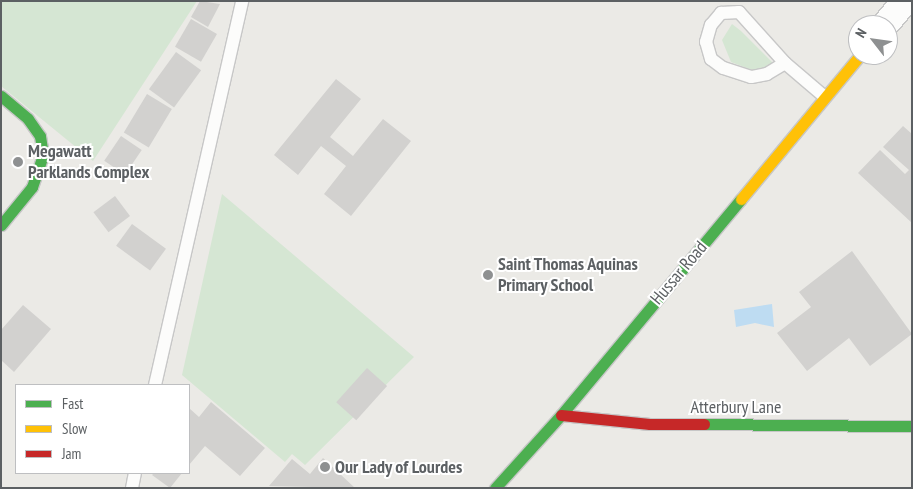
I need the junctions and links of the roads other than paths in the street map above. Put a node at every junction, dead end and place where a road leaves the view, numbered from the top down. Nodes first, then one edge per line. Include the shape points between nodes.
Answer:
1 (242, 1) edge
2 (905, 1) edge
3 (893, 15) edge
4 (784, 63) junction
5 (852, 65) edge
6 (1, 96) edge
7 (825, 97) junction
8 (1, 225) edge
9 (155, 384) edge
10 (561, 415) junction
11 (912, 426) edge
12 (135, 474) edge
13 (132, 488) edge
14 (495, 488) edge

1 - 9 lane
2 - 3 street
4 - 4 lane via 739,12 721,13 711,26 706,42 711,58 723,68 751,77 767,74
4 - 7 lane
5 - 7 street, Hussar Road
6 - 8 street via 28,119 40,136 43,155 32,187
7 - 10 street, Hussar Road
10 - 11 street, Atterbury Lane via 650,424
10 - 14 street, Hussar Road
12 - 13 lane

